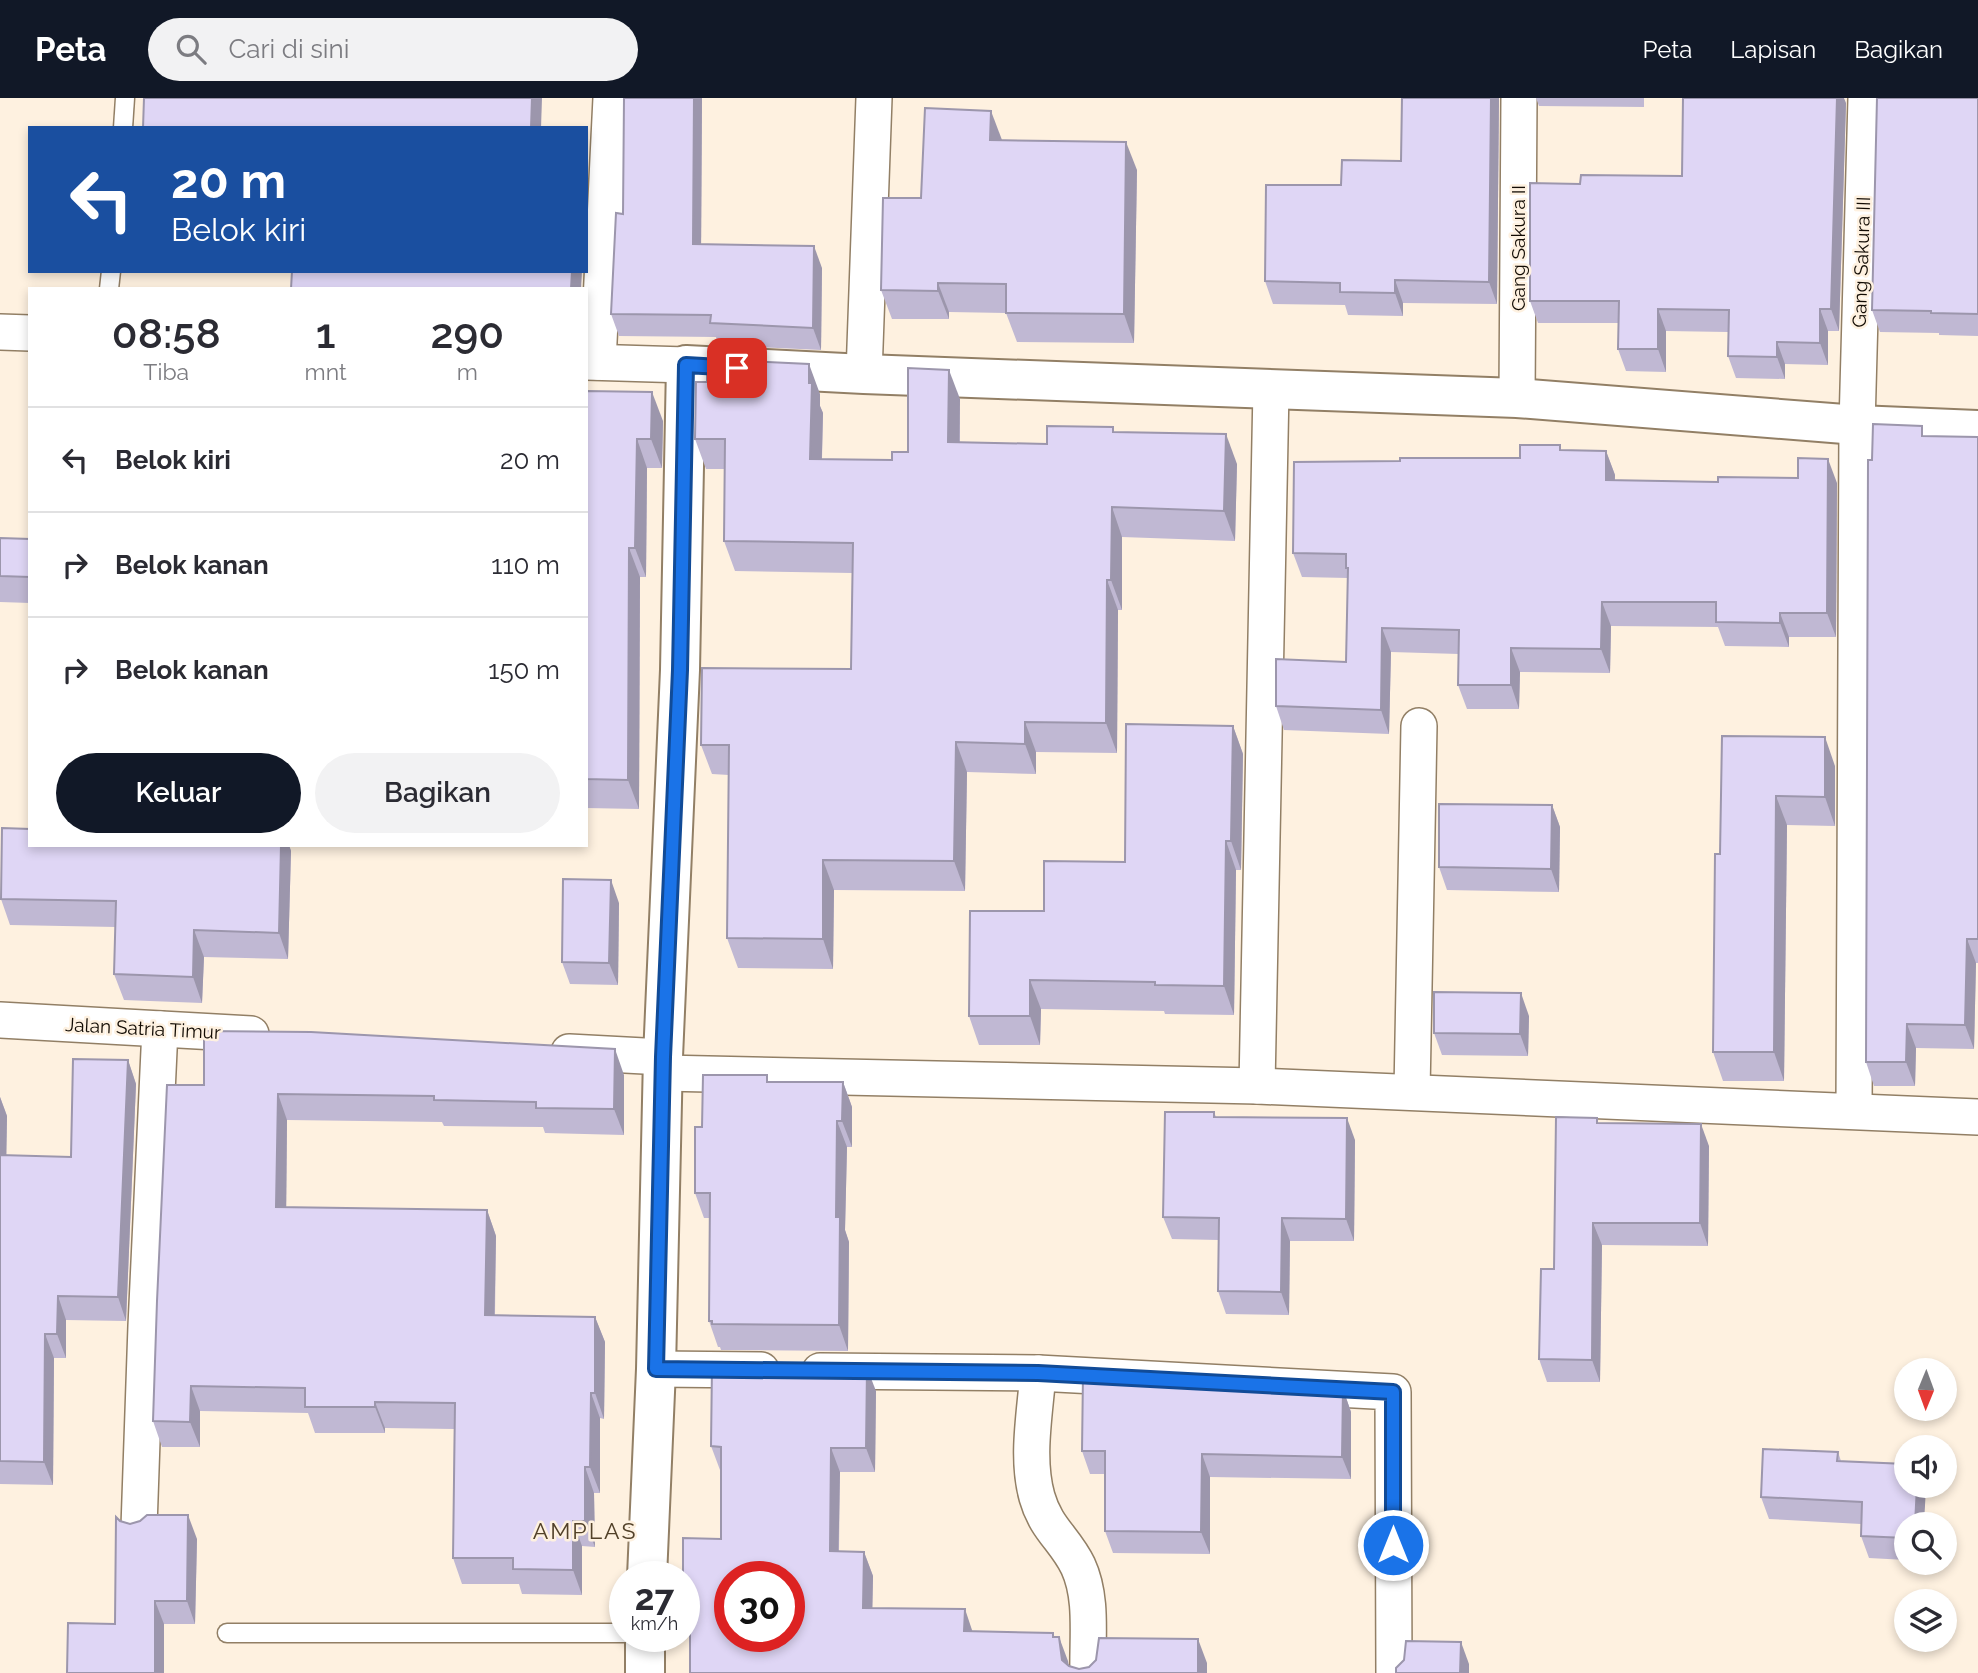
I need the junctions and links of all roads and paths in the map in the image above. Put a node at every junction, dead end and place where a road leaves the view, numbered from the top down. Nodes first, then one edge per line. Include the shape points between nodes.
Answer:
1 (125, 98) edge
2 (611, 98) edge
3 (874, 98) edge
4 (1519, 98) edge
5 (1866, 98) edge
6 (123, 126) edge
7 (0, 332) edge
8 (28, 334) edge
9 (592, 362) edge
10 (686, 365) junction
11 (864, 374) junction
12 (1271, 389) junction
13 (1517, 398) junction
14 (1857, 425) junction
15 (1978, 430) edge
16 (1419, 726) dead end
17 (0, 1020) edge
18 (160, 1028) junction
19 (282, 1035) edge
20 (541, 1050) edge
21 (663, 1065) junction
22 (1257, 1086) junction
23 (1412, 1091) junction
24 (1854, 1110) junction
25 (1978, 1117) edge
26 (656, 1369) junction
27 (1038, 1373) junction
28 (139, 1527) edge
29 (649, 1561) edge
30 (227, 1633) dead end
31 (609, 1633) edge
32 (645, 1652) edge
33 (645, 1673) edge
34 (1088, 1673) edge
35 (1394, 1673) edge

1 - 6 lane
2 - 9 street
3 - 11 street
4 - 13 street, Gang Sakura II
5 - 14 street, Gang Sakura III
7 - 8 street
9 - 10 street
10 - 11 street
10 - 21 street via 680,670
11 - 12 street
12 - 13 street
12 - 22 street
13 - 14 street
14 - 15 street
14 - 24 street, Gang Sakura III
16 - 23 street
17 - 18 street, Jalan Satria Timur
18 - 19 street, Jalan Satria Timur
18 - 28 street
20 - 21 street
21 - 22 street
21 - 26 street
22 - 23 street
23 - 24 street
24 - 25 street
26 - 27 street
26 - 29 street
27 - 34 street via 1032,1471 1036,1495 1045,1520 1078,1565 1087,1594
27 - 35 street via 1393,1392
30 - 31 lane
32 - 33 street

